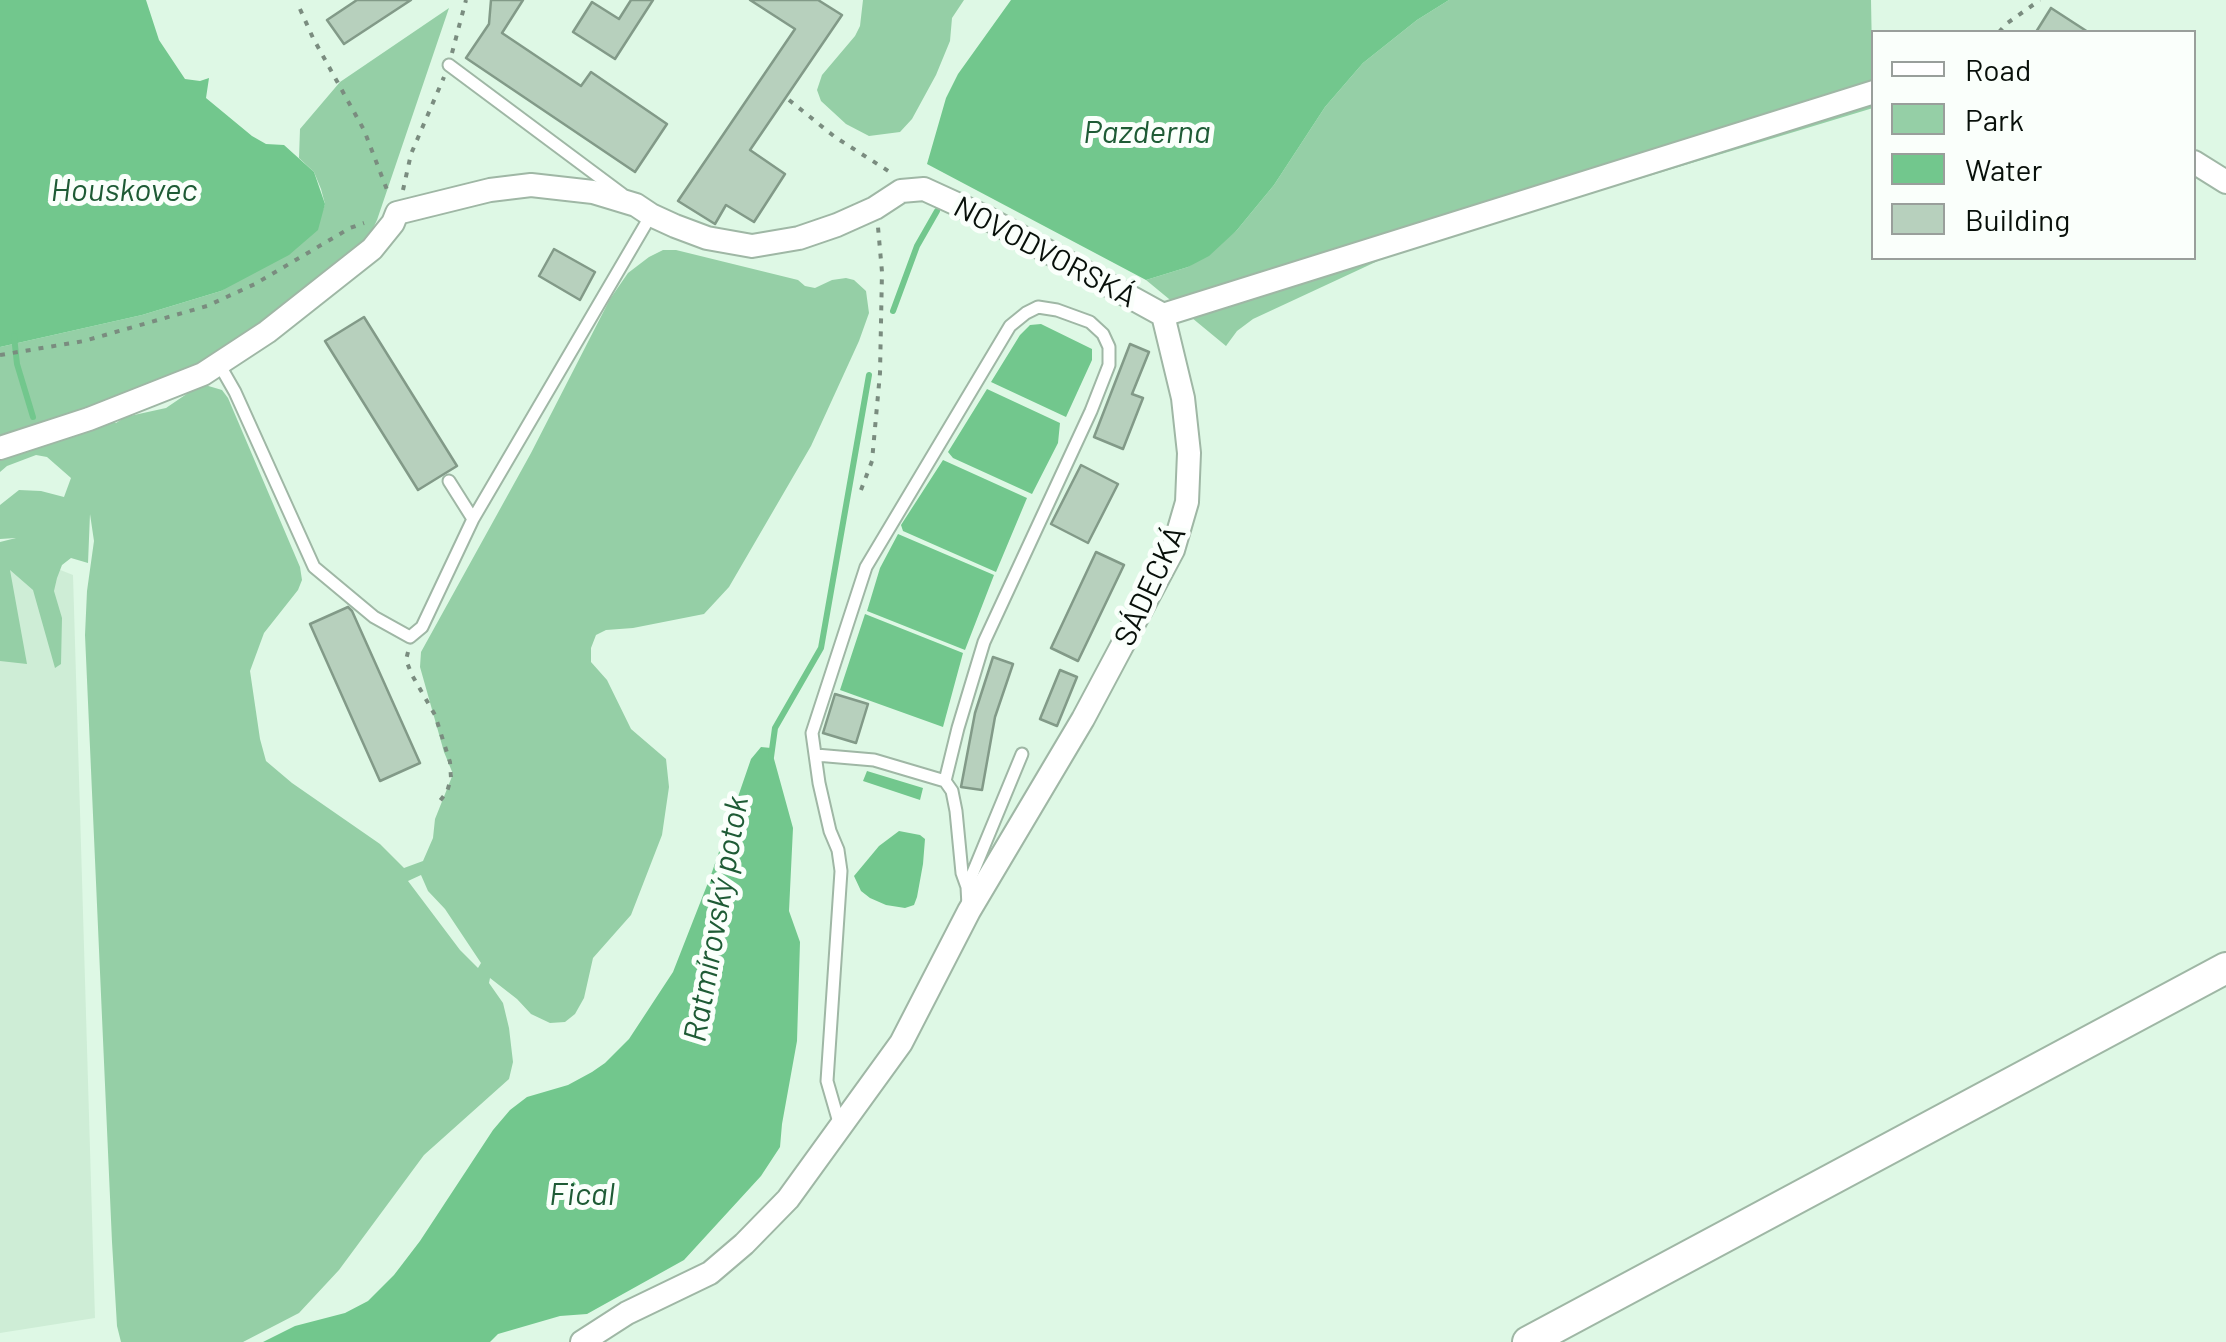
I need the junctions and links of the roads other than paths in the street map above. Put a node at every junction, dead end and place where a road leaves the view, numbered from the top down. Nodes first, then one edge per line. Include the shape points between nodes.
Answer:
1 (449, 65) road end
2 (1871, 93) edge
3 (2196, 163) edge
4 (2226, 182) edge
5 (643, 210) junction
6 (1163, 315) junction
7 (220, 364) junction
8 (0, 448) edge
9 (449, 482) dead end
10 (473, 519) junction
11 (1022, 754) dead end
12 (816, 756) junction
13 (945, 781) junction
14 (968, 899) junction
15 (2226, 968) edge
16 (840, 1129) junction
17 (582, 1342) edge
18 (1528, 1342) edge

1 - 5 lane
2 - 6 street
3 - 4 street
5 - 6 street, NOVODVORSKÁ via 707,238 752,246 836,226 900,191 924,189
5 - 7 street, NOVODVORSKÁ via 593,192 531,185 395,218 372,249
5 - 10 lane
6 - 14 street, SÁDECKÁ via 1189,453 1187,502 1173,550 1083,720
7 - 8 street via 154,395
7 - 10 lane via 314,567 374,618 410,638 422,628
9 - 10 lane
11 - 14 lane
12 - 13 lane via 874,760
12 - 13 lane via 812,732 866,567 1010,326 1038,307 1057,310 1103,334 1109,365 984,642
12 - 16 lane via 841,871 827,1080
13 - 14 lane
14 - 16 street, SÁDECKÁ via 902,1042
15 - 18 main road
16 - 17 street, SÁDECKÁ via 788,1199 710,1273

